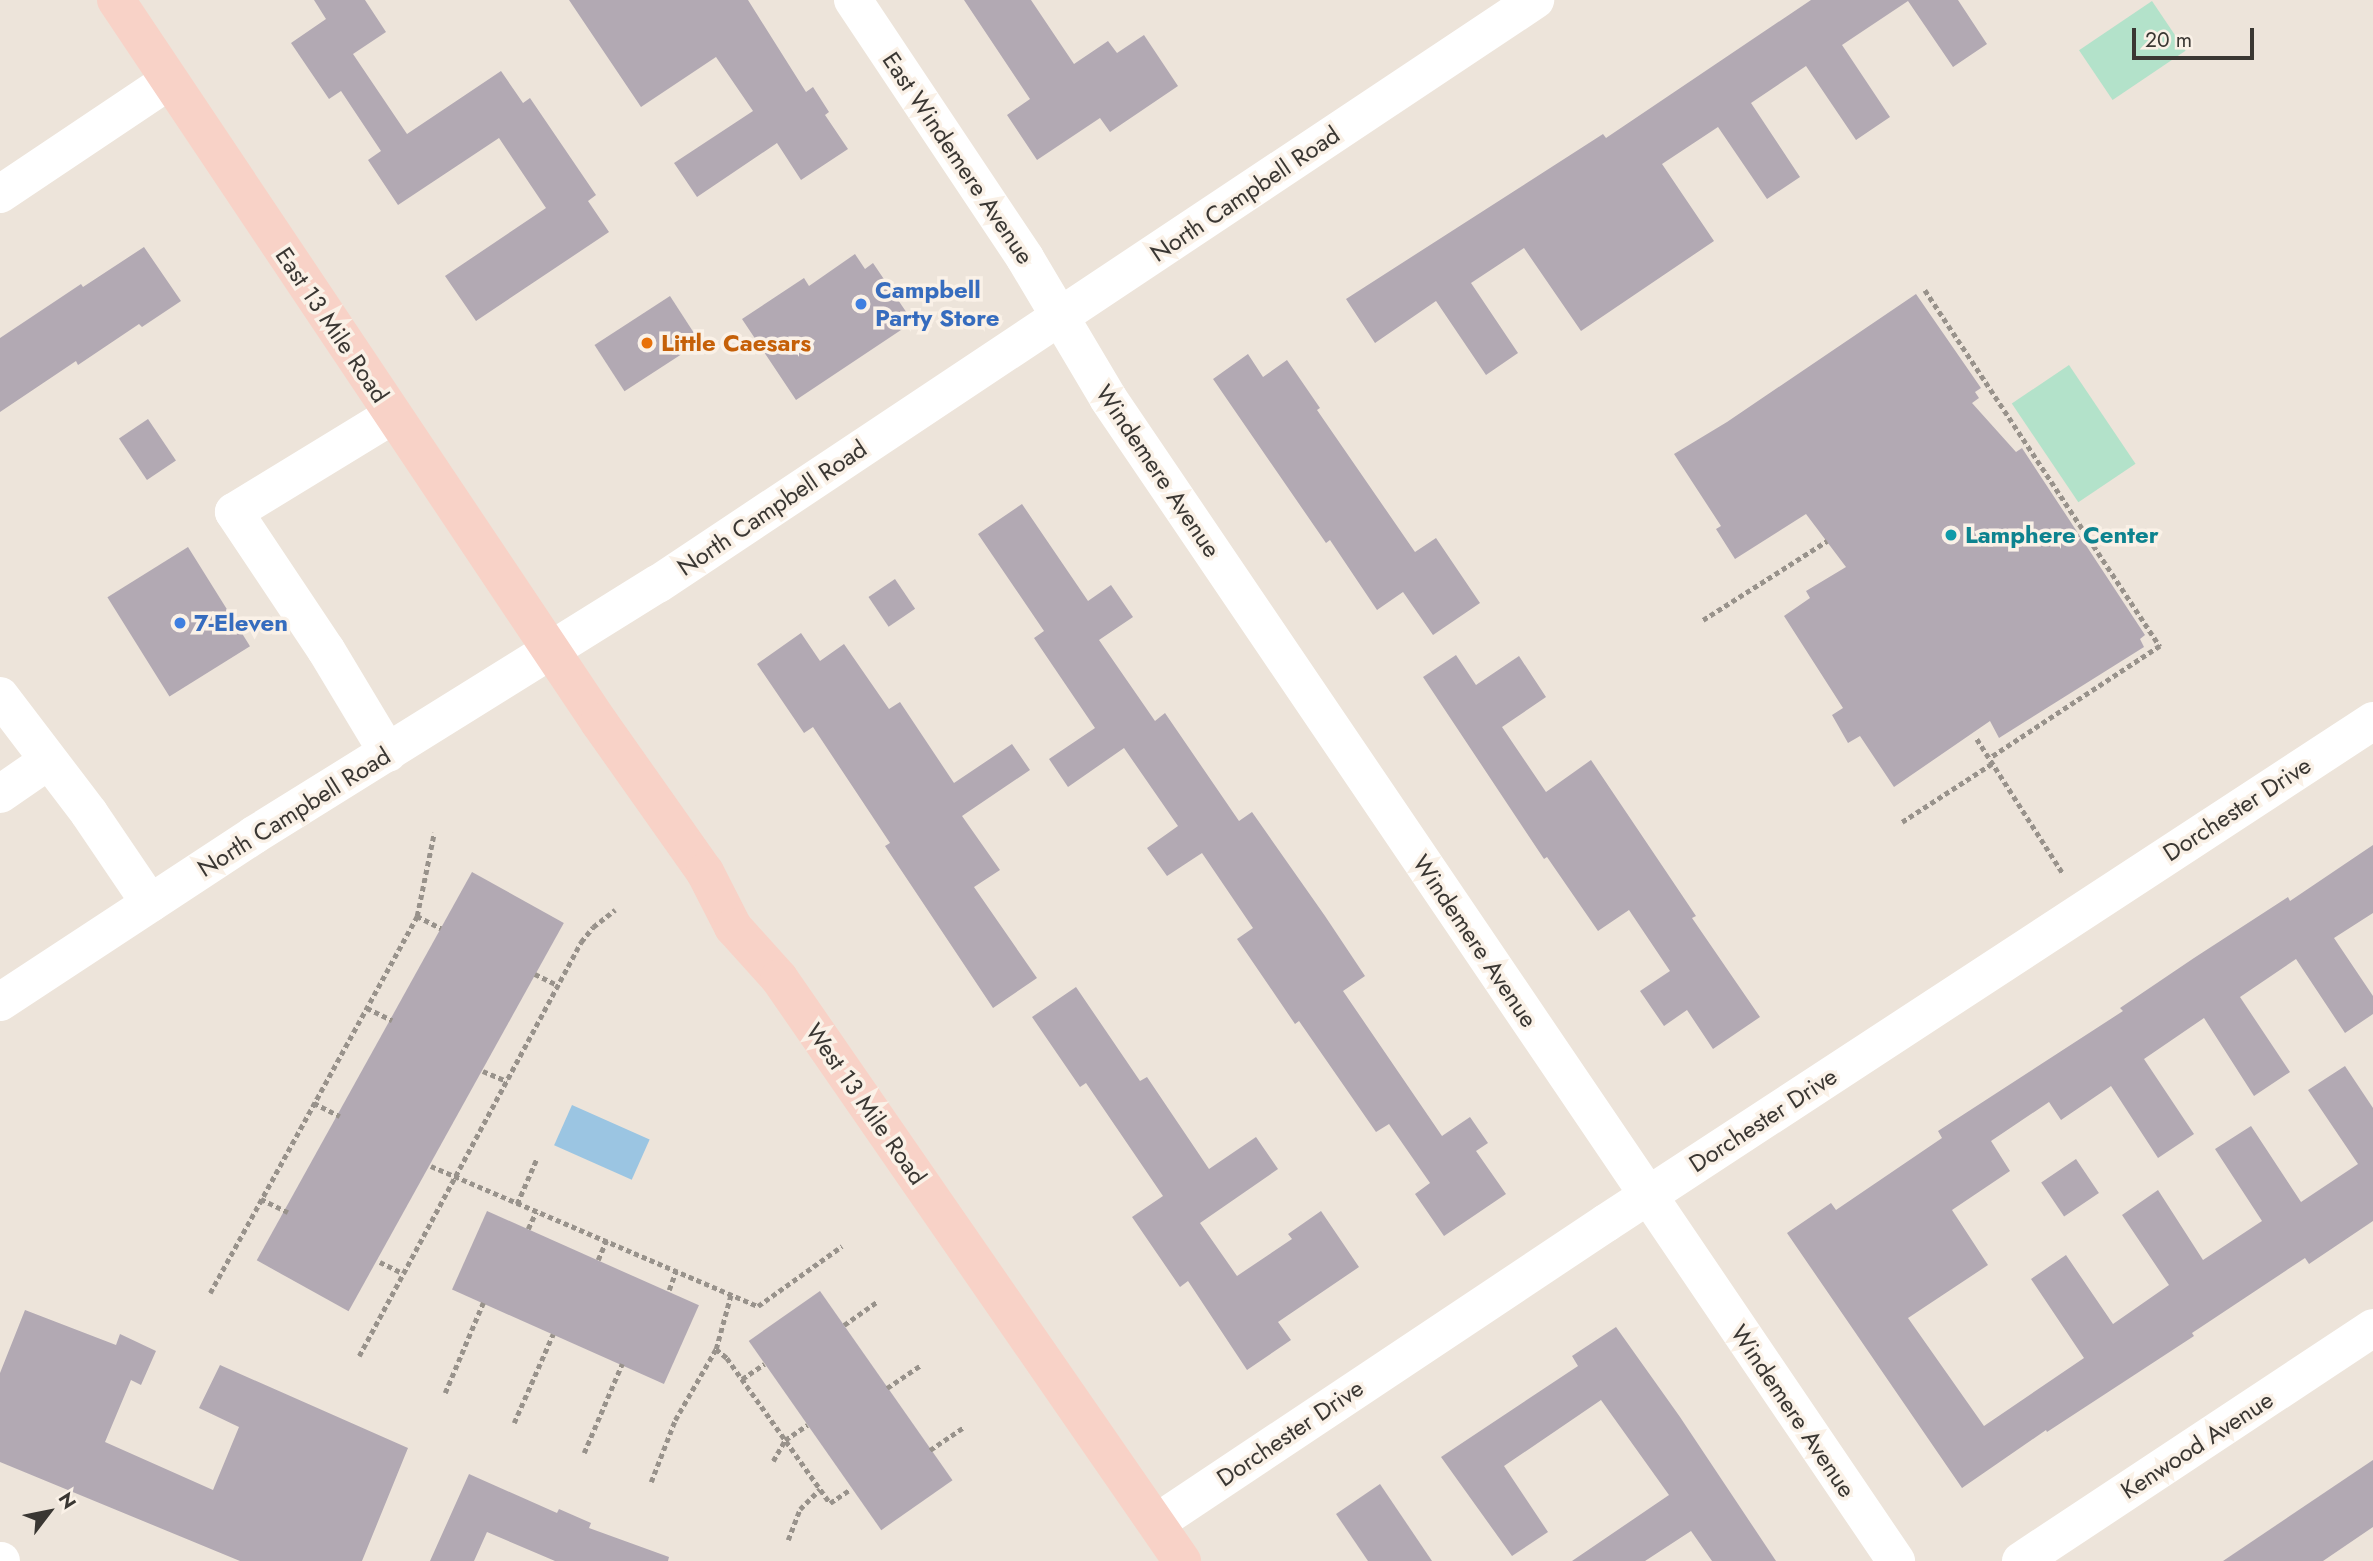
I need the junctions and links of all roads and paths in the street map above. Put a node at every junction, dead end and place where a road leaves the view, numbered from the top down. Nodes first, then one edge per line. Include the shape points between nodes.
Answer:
1 (116, 0) edge
2 (853, 0) edge
3 (1535, 0) edge
4 (169, 81) junction
5 (0, 194) edge
6 (1925, 290) dead end
7 (1060, 318) junction
8 (393, 415) junction
9 (1827, 541) dead end
10 (1703, 620) dead end
11 (551, 649) junction
12 (0, 696) edge
13 (2373, 721) edge
14 (1977, 739) dead end
15 (388, 753) junction
16 (48, 761) junction
17 (1991, 761) junction
18 (0, 794) edge
19 (1902, 822) dead end
20 (434, 832) dead end
21 (2066, 878) dead end
22 (150, 903) junction
23 (615, 910) dead end
24 (417, 916) junction
25 (441, 928) dead end
26 (535, 974) dead end
27 (558, 985) junction
28 (0, 1002) edge
29 (367, 1008) junction
30 (392, 1020) dead end
31 (483, 1070) dead end
32 (507, 1081) junction
33 (314, 1104) junction
34 (340, 1116) dead end
35 (537, 1158) dead end
36 (432, 1166) dead end
37 (455, 1177) junction
38 (1647, 1196) junction
39 (261, 1199) junction
40 (517, 1204) junction
41 (288, 1212) dead end
42 (536, 1212) junction
43 (528, 1229) dead end
44 (606, 1241) junction
45 (842, 1246) dead end
46 (598, 1260) dead end
47 (380, 1262) dead end
48 (676, 1271) junction
49 (403, 1273) junction
50 (669, 1290) dead end
51 (210, 1293) dead end
52 (731, 1294) junction
53 (878, 1301) dead end
54 (483, 1303) dead end
55 (844, 1325) dead end
56 (2373, 1328) edge
57 (553, 1335) dead end
58 (716, 1349) junction
59 (359, 1356) dead end
60 (622, 1364) dead end
61 (764, 1364) dead end
62 (921, 1365) dead end
63 (742, 1379) junction
64 (887, 1388) dead end
65 (445, 1393) dead end
66 (514, 1423) dead end
67 (807, 1425) dead end
68 (964, 1427) dead end
69 (785, 1440) junction
70 (930, 1450) dead end
71 (584, 1453) dead end
72 (773, 1461) dead end
73 (650, 1482) dead end
74 (820, 1489) junction
75 (851, 1489) dead end
76 (1156, 1524) junction
77 (788, 1540) dead end
78 (1182, 1561) edge
79 (1896, 1561) edge
80 (2021, 1561) edge

1 - 4 main road, East 13 Mile Road
2 - 7 street, East Windemere Avenue
3 - 7 street, North Campbell Road
4 - 5 street
4 - 8 main road, East 13 Mile Road
6 - 17 path via 2160,646
7 - 11 street, North Campbell Road
7 - 38 street, Windemere Avenue via 1108,398
8 - 11 main road, East 13 Mile Road
8 - 15 street via 234,512 327,650
9 - 10 path
11 - 15 street, North Campbell Road
11 - 76 main road, West 13 Mile Road via 705,873 733,927 779,978
12 - 16 street
13 - 38 street, Dorchester Drive
14 - 17 path
15 - 22 street, North Campbell Road
16 - 18 street
16 - 22 street
17 - 19 path
17 - 21 path
20 - 24 path
22 - 28 street, North Campbell Road
23 - 27 path via 581,942
24 - 25 path
24 - 29 path
26 - 27 path
27 - 32 path
29 - 30 path
29 - 33 path
31 - 32 path
32 - 37 path
33 - 34 path
33 - 39 path
35 - 40 path
36 - 37 path
37 - 40 path
37 - 49 path
38 - 76 street, Dorchester Drive
38 - 79 street, Windemere Avenue
39 - 41 path
39 - 51 path
40 - 42 path
42 - 43 path
42 - 44 path
44 - 46 path
44 - 48 path
45 - 52 path via 758,1306
47 - 49 path
48 - 50 path
48 - 52 path
49 - 59 path
52 - 58 path
53 - 55 path
54 - 65 path
56 - 80 street, Kenwood Avenue
57 - 66 path
58 - 63 path
58 - 73 path via 675,1420
60 - 71 path
61 - 63 path
62 - 64 path
63 - 69 path
67 - 69 path
68 - 70 path
69 - 72 path
69 - 74 path
74 - 75 path via 830,1503
74 - 77 path via 800,1508
76 - 78 main road, West 13 Mile Road

